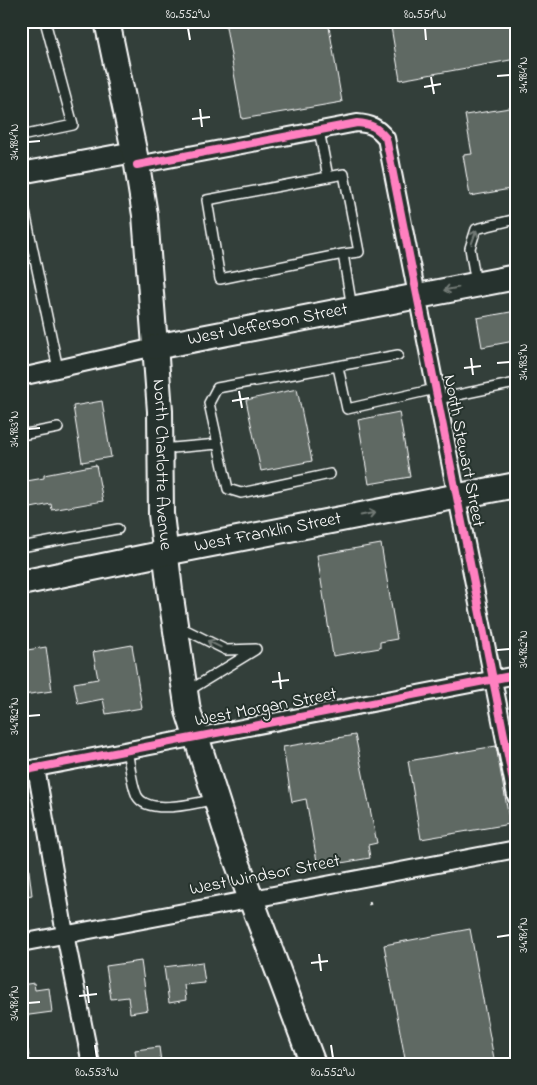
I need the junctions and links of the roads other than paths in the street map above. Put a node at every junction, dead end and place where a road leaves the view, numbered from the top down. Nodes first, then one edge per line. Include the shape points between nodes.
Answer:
1 (45, 21) edge
2 (107, 21) edge
3 (319, 130) junction
4 (21, 136) edge
5 (135, 158) junction
6 (21, 174) edge
7 (328, 177) junction
8 (21, 193) edge
9 (516, 219) edge
10 (343, 254) junction
11 (516, 277) edge
12 (476, 284) junction
13 (416, 296) junction
14 (352, 309) junction
15 (155, 347) junction
16 (398, 356) dead end
17 (338, 367) junction
18 (58, 369) junction
19 (21, 377) edge
20 (516, 383) edge
21 (436, 394) junction
22 (58, 428) dead end
23 (21, 435) edge
24 (218, 444) junction
25 (160, 449) junction
26 (330, 474) dead end
27 (516, 485) edge
28 (458, 496) junction
29 (118, 529) dead end
30 (21, 547) edge
31 (165, 553) junction
32 (21, 583) edge
33 (175, 624) junction
34 (516, 675) edge
35 (494, 680) junction
36 (186, 693) junction
37 (196, 736) junction
38 (127, 750) junction
39 (29, 769) edge
40 (516, 796) edge
41 (216, 799) junction
42 (516, 849) edge
43 (251, 898) junction
44 (65, 934) junction
45 (21, 943) edge
46 (91, 1064) edge
47 (313, 1064) edge

1 - 4 lane via 73,125
2 - 5 main road, North Charlotte Avenue
3 - 5 street
3 - 7 lane
3 - 13 street, North Stewart Street via 366,124 379,129 386,138
5 - 6 street
5 - 15 main road, North Charlotte Avenue via 145,215
7 - 10 lane via 344,174 359,252
7 - 10 lane via 207,200 220,279
8 - 18 lane
12 -> 9 lane via 470,248 476,230
10 - 14 lane
11 - 12 main road, West Jefferson Street
12 -> 13 main road, West Jefferson Street
13 - 14 main road, West Jefferson Street
13 - 21 street, North Stewart Street
14 - 15 main road, West Jefferson Street
15 - 18 street, West Jefferson Street
15 - 25 main road, North Charlotte Avenue
16 - 17 lane
17 - 21 lane via 347,408
17 - 24 lane via 217,388 208,403
18 - 19 street, West Jefferson Street
20 - 21 lane
21 - 28 street, North Stewart Street
22 - 23 lane
24 - 25 lane
24 - 26 lane via 228,489 241,493
25 - 31 main road, North Charlotte Avenue
27 - 28 main road, West Franklin Street
31 -> 28 main road, West Franklin Street
28 - 35 street, North Stewart Street
29 - 30 lane
31 - 32 main road, West Franklin Street
31 - 33 main road, North Charlotte Avenue
33 - 36 main road, North Charlotte Avenue
36 -> 33 lane via 256,649 226,650
34 - 35 street, West Morgan Street
35 - 37 street, West Morgan Street
35 - 40 street, North Stewart Street
36 - 37 main road, North Charlotte Avenue
37 - 38 street, West Morgan Street
37 - 41 main road, North Charlotte Avenue
38 - 39 street, West Morgan Street
38 - 41 lane via 135,789 143,802 174,807
39 - 44 street
41 - 43 main road, North Charlotte Avenue
42 - 43 street, West Windsor Street
43 - 44 street, West Windsor Street
43 - 47 main road, North Charlotte Avenue
44 - 45 street, West Windsor Street
44 - 46 street

